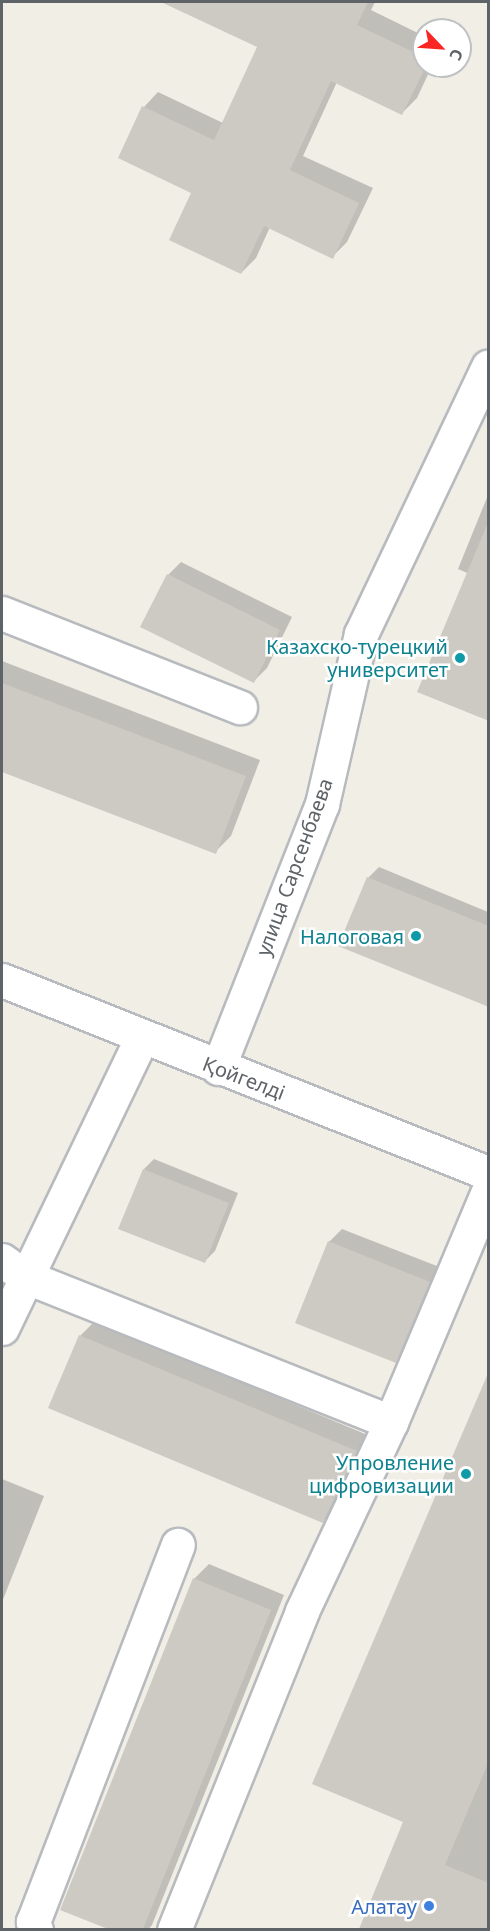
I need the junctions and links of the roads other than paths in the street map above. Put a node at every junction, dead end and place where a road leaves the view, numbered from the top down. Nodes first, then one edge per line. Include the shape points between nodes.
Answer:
1 (489, 367) edge
2 (476, 423) edge
3 (2, 613) edge
4 (240, 707) dead end
5 (2, 980) edge
6 (142, 1037) junction
7 (218, 1068) junction
8 (489, 1173) edge
9 (489, 1191) edge
10 (13, 1268) edge
11 (2, 1328) edge
12 (391, 1422) junction
13 (178, 1545) dead end
14 (36, 1929) edge
15 (174, 1929) edge

1 - 2 street, улица Сарсенбаева
2 - 7 street, улица Сарсенбаева via 361,634 322,804
3 - 4 street
5 - 6 street, Қойгелді
6 - 7 street, Қойгелді
6 - 10 street
7 - 8 street, Қойгелді
9 - 12 street
10 - 11 street
10 - 12 street
12 - 15 street via 302,1611
13 - 14 street via 33,1922

